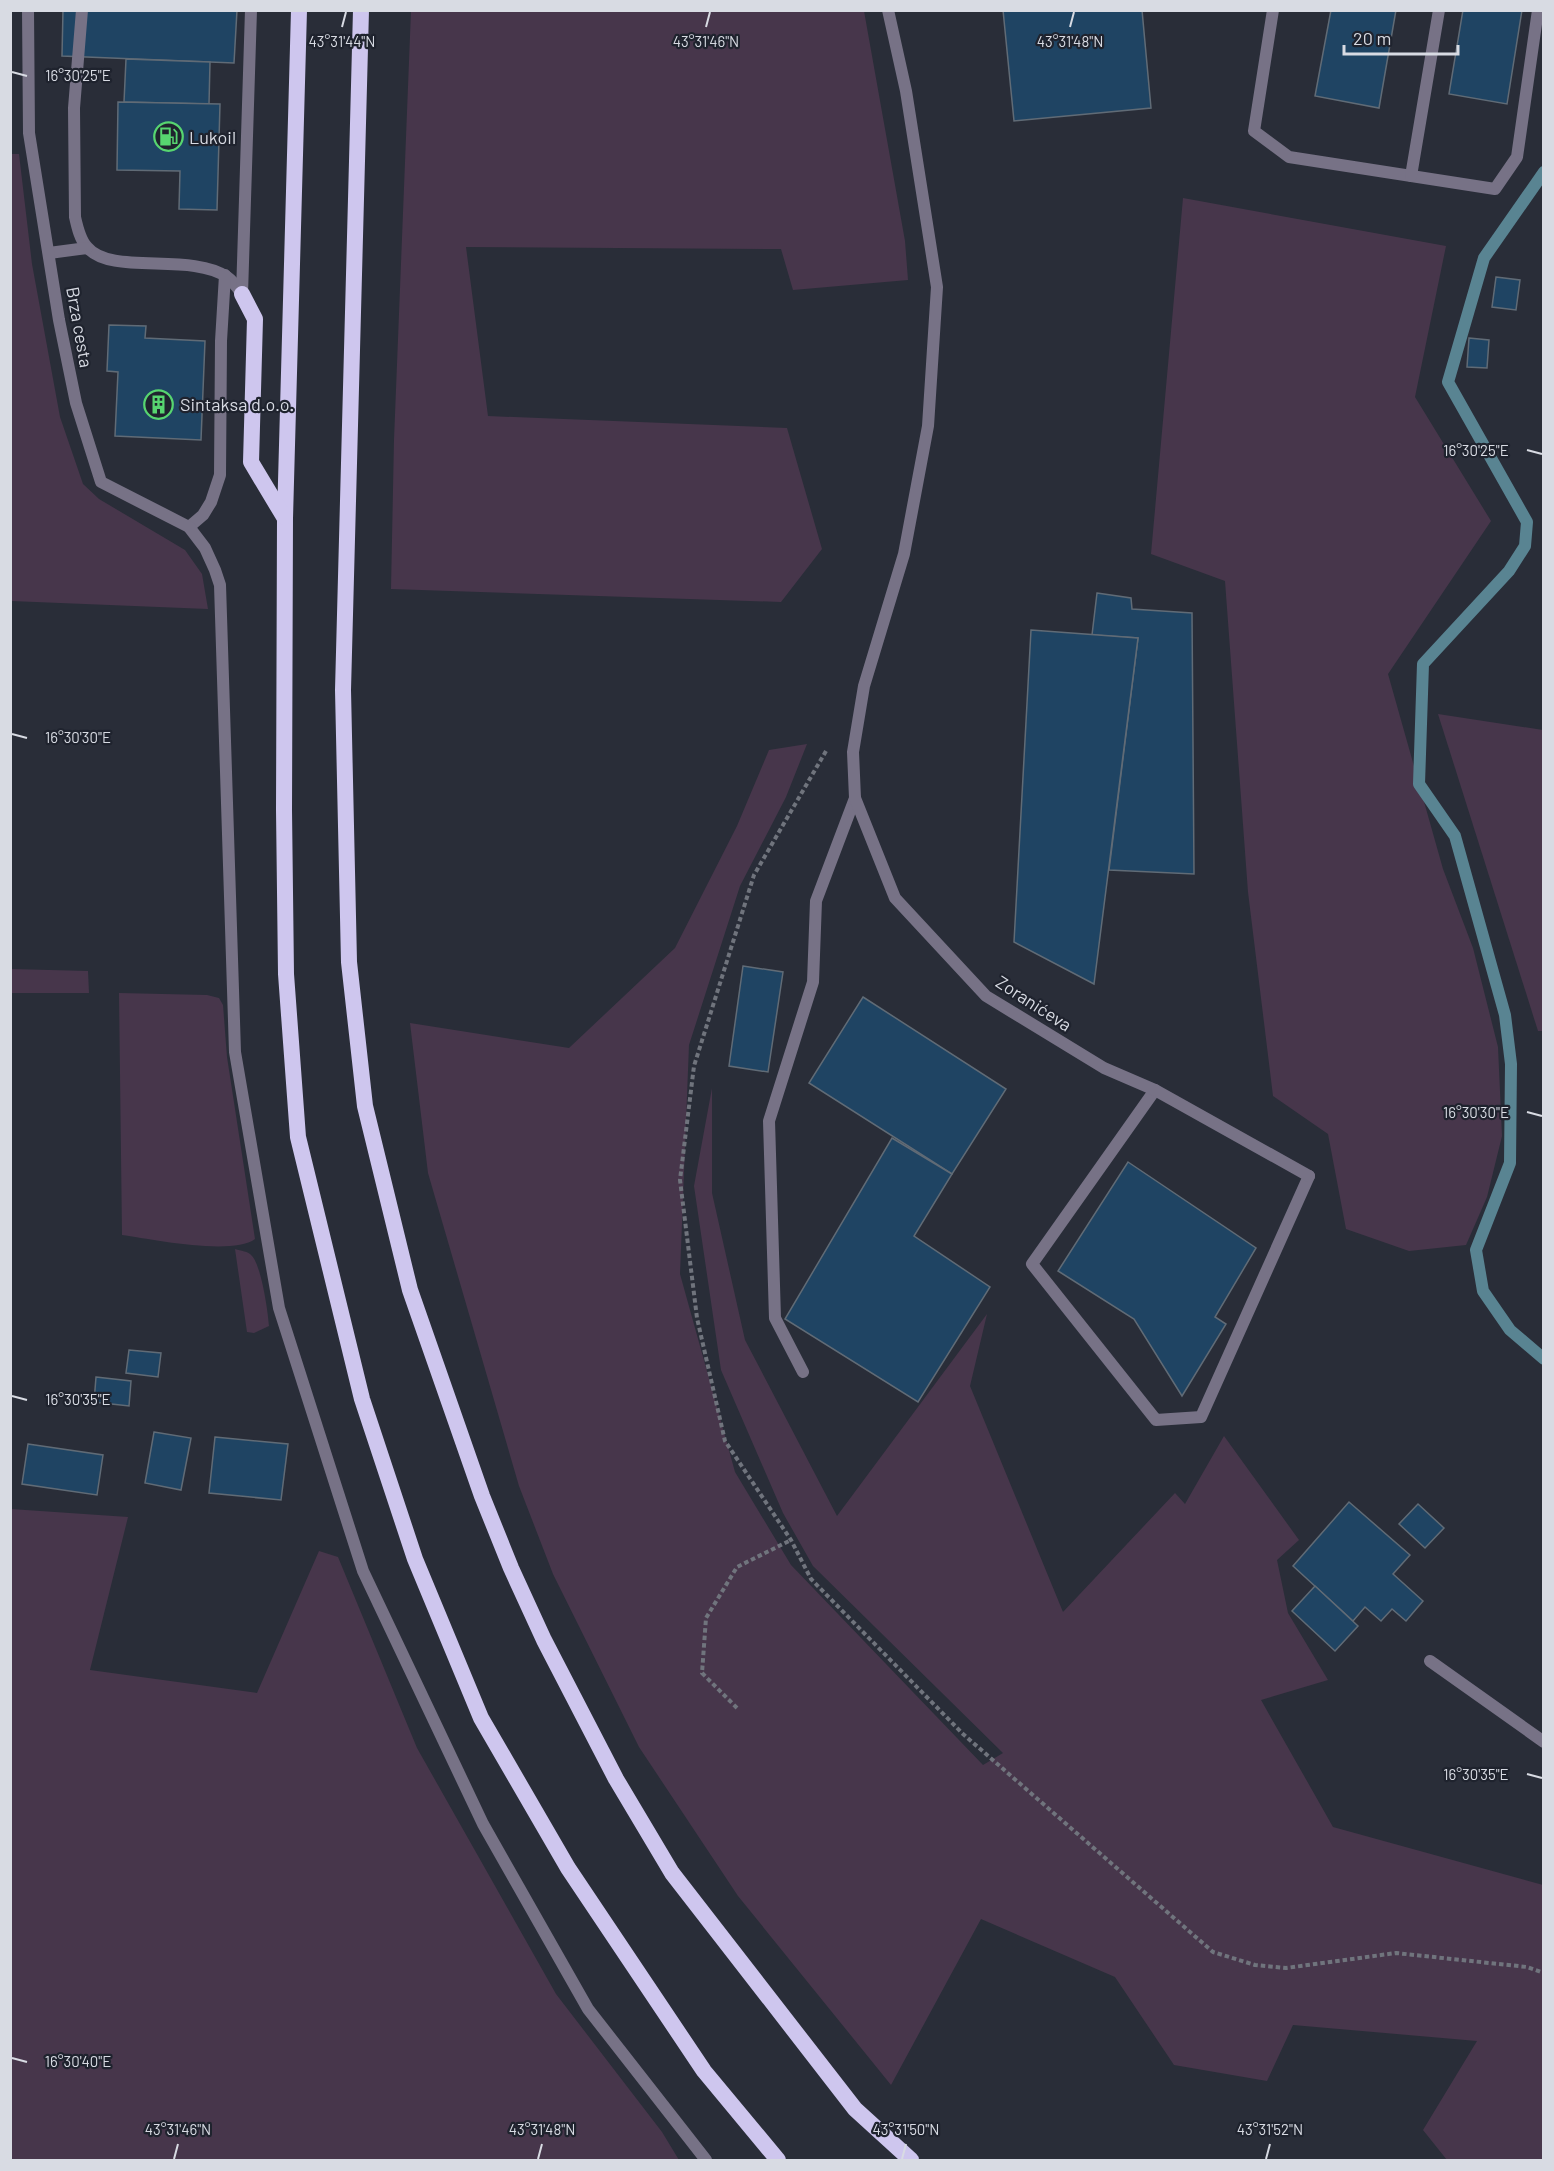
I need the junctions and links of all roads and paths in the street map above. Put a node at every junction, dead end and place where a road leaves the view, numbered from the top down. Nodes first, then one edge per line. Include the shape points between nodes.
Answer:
1 (28, 10) edge
2 (82, 10) edge
3 (251, 10) edge
4 (299, 10) edge
5 (361, 10) edge
6 (888, 10) edge
7 (1273, 10) edge
8 (1439, 10) edge
9 (1538, 10) edge
10 (1412, 176) junction
11 (87, 248) junction
12 (49, 254) junction
13 (225, 275) junction
14 (242, 294) junction
15 (285, 518) junction
16 (189, 527) junction
17 (830, 746) dead end
18 (855, 798) junction
19 (1155, 1090) junction
20 (803, 1372) dead end
21 (791, 1540) junction
22 (1430, 1661) dead end
23 (737, 1708) dead end
24 (1544, 1742) edge
25 (1544, 1973) edge
26 (706, 2160) edge
27 (778, 2160) edge
28 (910, 2160) edge

1 - 12 street, Brza cesta via 29,133
2 - 11 street via 74,108 75,217
3 - 14 street
4 - 15 highway
5 - 28 highway via 343,690 349,962 365,1106 407,1278 482,1496 544,1640 616,1779 672,1873 855,2109
6 - 18 street, Zoranićeva via 906,91 937,287 928,426 904,554 864,686 853,752
7 - 10 street via 1254,131 1288,156
8 - 10 street
9 - 10 street via 1517,157 1495,189
11 - 12 street
11 - 13 street via 102,258 196,265
12 - 16 street, Brza cesta via 76,403 101,482
13 - 14 street
13 - 16 street via 220,475 211,502
14 - 15 highway via 255,319 251,462
15 - 27 highway via 286,974 298,1137 362,1399 415,1559 481,1718 574,1878 704,2071
16 - 26 street, Brza cesta via 205,548 220,585 234,1052 279,1308 363,1571 483,1824 588,2009
17 - 21 path via 754,875 694,1066 680,1180 697,1318 724,1441
18 - 19 street, Zoranićeva via 895,898 986,996 1104,1068
18 - 20 street via 816,901 813,982 769,1121 775,1318
19 - 19 street, Zoranićeva via 1309,1176 1202,1417 1156,1419 1032,1264
21 - 23 path via 737,1567 706,1618 702,1673
21 - 25 path via 811,1579 963,1734 1213,1952 1255,1965 1286,1968 1396,1953 1527,1967
22 - 24 street

